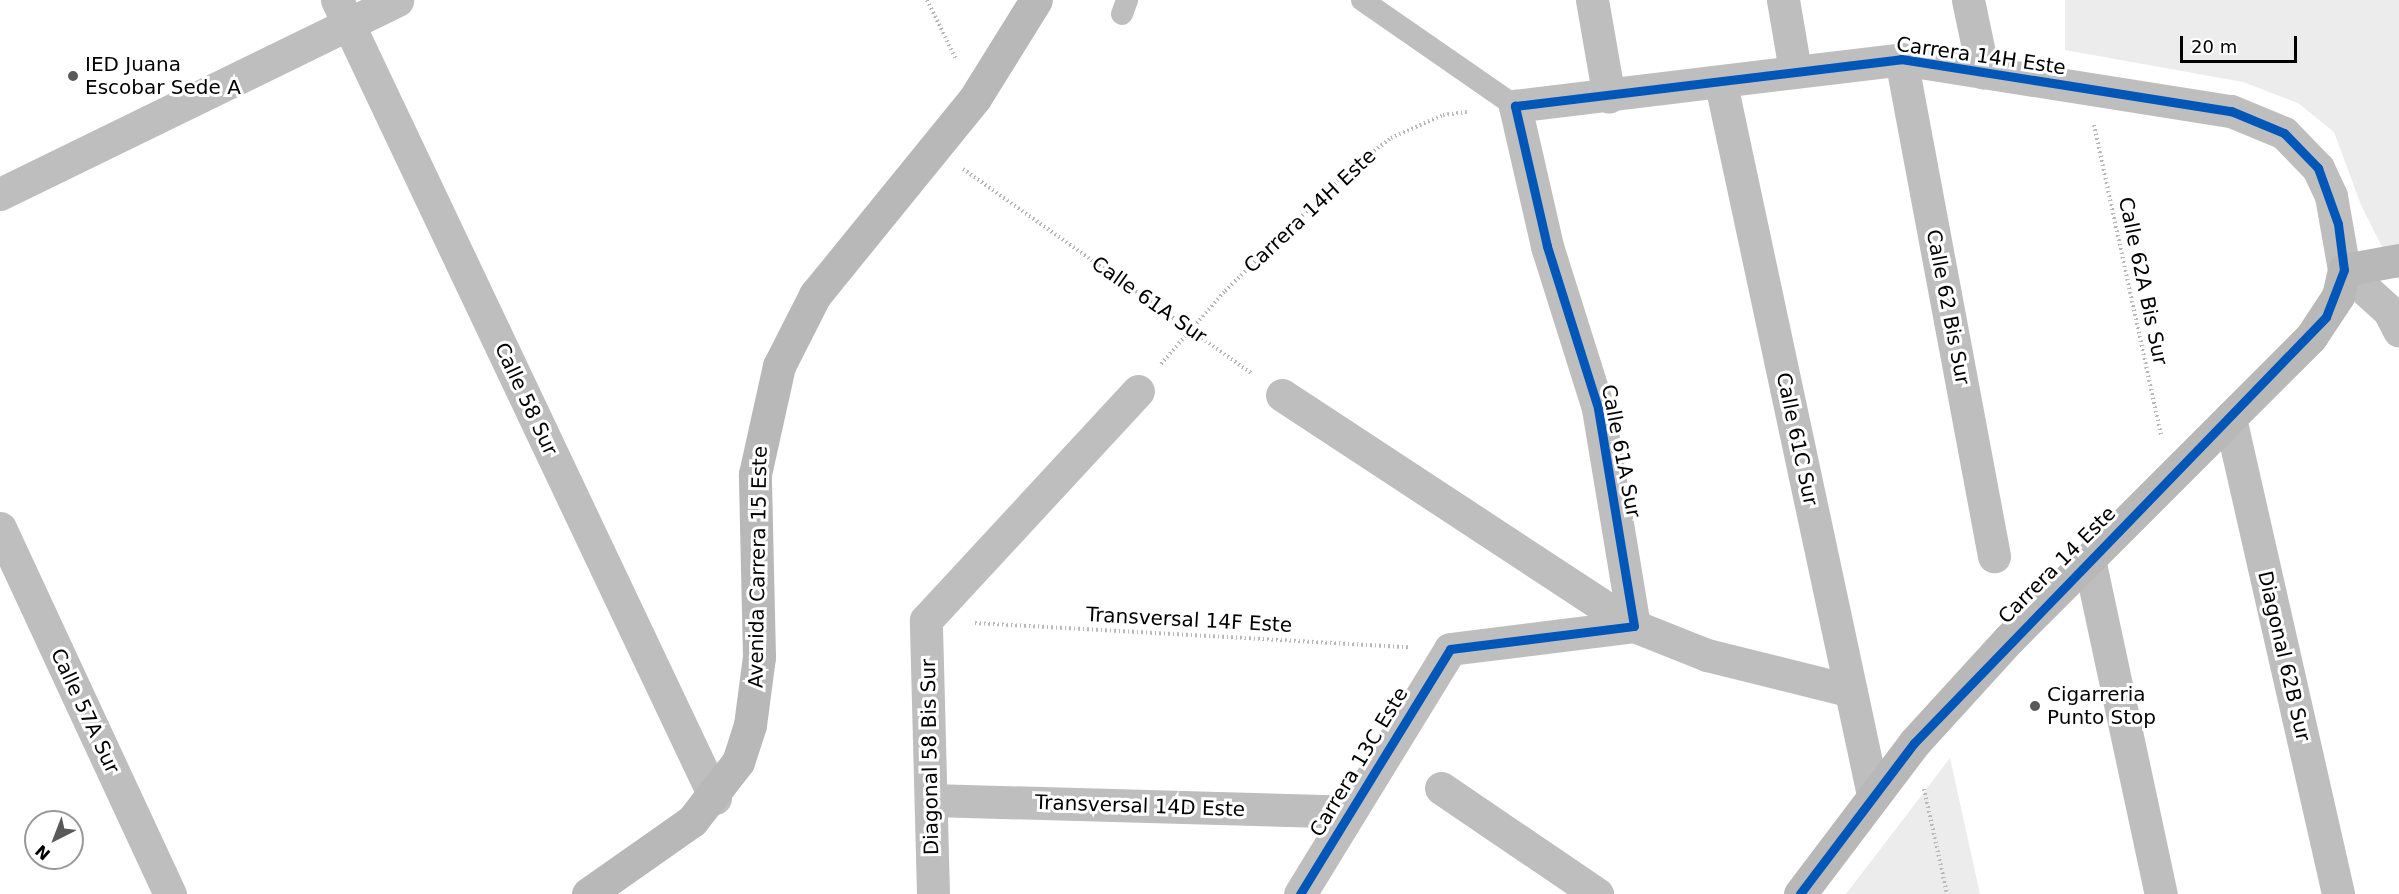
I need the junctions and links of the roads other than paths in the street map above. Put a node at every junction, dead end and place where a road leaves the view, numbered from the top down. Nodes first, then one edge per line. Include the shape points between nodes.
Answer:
1 (397, 0) edge
2 (1036, 0) edge
3 (1362, 0) edge
4 (1592, 0) edge
5 (1783, 0) edge
6 (1968, 0) edge
7 (343, 12) edge
8 (1901, 59) junction
9 (1796, 70) junction
10 (1983, 72) junction
11 (1721, 84) junction
12 (1610, 97) junction
13 (1515, 106) junction
14 (0, 194) edge
15 (2399, 260) edge
16 (2344, 270) junction
17 (2399, 332) edge
18 (1138, 391) road end
19 (1282, 395) road end
20 (2230, 418) junction
21 (0, 528) edge
22 (1995, 556) dead end
23 (2089, 559) junction
24 (1634, 626) junction
25 (1851, 691) junction
26 (1441, 788) dead end
27 (1873, 795) junction
28 (715, 798) junction
29 (931, 801) junction
30 (1350, 812) junction
31 (597, 892) edge
32 (170, 894) edge
33 (933, 894) edge
34 (1300, 894) edge
35 (1597, 894) edge
36 (1800, 894) edge
37 (2161, 894) edge
38 (2338, 894) edge

1 - 7 street
2 - 28 main road, Avenida Carrera 15 Este via 975,98 936,150 839,262 779,366 755,474 757,688 738,762
3 - 13 lane
4 - 12 street
5 - 9 street
6 - 10 street
7 - 14 street
7 - 28 street, Calle 58 Sur
8 - 9 street, Carrera 14H Este
8 - 10 street, Carrera 14H Este
8 - 22 street, Calle 62 Bis Sur
9 - 11 street, Carrera 14H Este
10 - 16 street, Carrera 14H Este via 2231,111 2284,133 2318,168 2331,196
11 - 12 street, Carrera 14H Este
11 - 25 street, Calle 61C Sur
12 - 13 street, Carrera 14H Este
13 - 24 street, Calle 61A Sur via 1547,246 1598,408
15 - 16 main road
16 - 17 street via 2389,312
16 - 20 main road, Carrera 14 Este via 2338,296 2321,323
18 - 29 street, Diagonal 58 Bis Sur via 926,620
19 - 24 street
20 - 23 main road, Carrera 14 Este
20 - 38 street, Diagonal 62B Sur
21 - 32 street, Calle 57A Sur
23 - 27 main road, Carrera 14 Este via 1914,743
23 - 37 street
24 - 25 street via 1718,658
24 - 30 street, Carrera 13C Este via 1450,649
25 - 27 street, Calle 61C Sur
26 - 35 street
27 - 36 main road, Carrera 14 Este
28 - 31 main road, Avenida Carrera 15 Este via 662,845
29 - 30 street, Transversal 14D Este
29 - 33 street, Diagonal 58 Bis Sur
30 - 34 street, Carrera 13C Este

